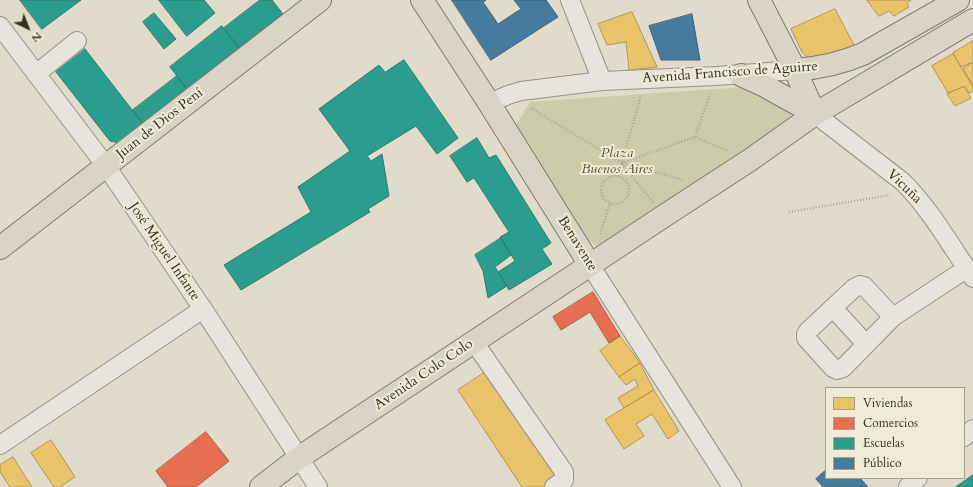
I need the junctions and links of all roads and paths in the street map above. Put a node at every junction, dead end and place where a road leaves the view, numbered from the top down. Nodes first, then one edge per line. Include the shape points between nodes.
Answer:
1 (320, 0) edge
2 (422, 0) edge
3 (570, 0) edge
4 (759, 0) edge
5 (958, 0) edge
6 (973, 20) edge
7 (0, 26) edge
8 (77, 41) dead end
9 (795, 70) junction
10 (36, 74) junction
11 (741, 75) junction
12 (716, 76) junction
13 (646, 80) junction
14 (602, 81) junction
15 (498, 99) junction
16 (815, 114) junction
17 (695, 137) junction
18 (750, 160) junction
19 (622, 163) junction
20 (106, 166) junction
21 (618, 176) junction
22 (903, 182) junction
23 (709, 186) junction
24 (789, 212) dead end
25 (664, 216) junction
26 (0, 248) edge
27 (590, 265) junction
28 (970, 274) edge
29 (833, 308) junction
30 (203, 309) junction
31 (893, 317) junction
32 (474, 342) junction
33 (866, 344) junction
34 (973, 429) edge
35 (965, 436) edge
36 (0, 445) edge
37 (300, 458) junction
38 (917, 479) edge
39 (261, 487) edge
40 (318, 487) edge
41 (554, 487) edge
42 (732, 487) edge
43 (908, 487) edge

1 - 20 main road, Juan de Dios Pení
2 - 15 main road, Benavente
3 - 14 street
4 - 9 main road
5 - 9 main road, Avenida Francisco de Aguirre via 848,61 831,66
6 - 16 main road
7 - 10 street, José Miguel Infante
8 - 10 street
9 - 11 street, Avenida Francisco de Aguirre
9 - 16 main road
10 - 20 street, José Miguel Infante
11 - 12 street, Avenida Francisco de Aguirre
11 - 16 main road
12 - 13 street, Avenida Francisco de Aguirre
12 - 17 path
13 - 14 street, Avenida Francisco de Aguirre
13 - 19 path
14 - 15 street, Avenida Francisco de Aguirre via 536,89
15 - 19 path
15 - 27 main road, Benavente
16 - 18 main road
16 - 22 street, Vicuña
17 - 18 path
17 - 19 path
18 - 23 main road
19 - 21 path
19 - 23 path
19 - 25 path
20 - 26 main road, Juan de Dios Pení
20 - 30 street, José Miguel Infante
21 - 21 path via 628,185 629,194 623,202 610,204 601,194 602,184 609,177
22 - 24 path via 898,194
22 - 28 street, Vicuña via 922,204
23 - 25 main road
25 - 27 main road
27 - 32 main road, Avenida Colo Colo
27 - 42 street, Benavente
28 - 31 street
29 - 31 street via 860,285 864,286
29 - 33 street
29 - 33 street via 806,334 806,338 833,368 843,368
30 - 36 street
30 - 37 street, José Miguel Infante
31 - 33 street
32 - 37 main road, Avenida Colo Colo
32 - 41 street via 564,472 564,480
34 - 35 street
37 - 39 main road, Avenida Colo Colo
37 - 40 street, José Miguel Infante
38 - 43 street

